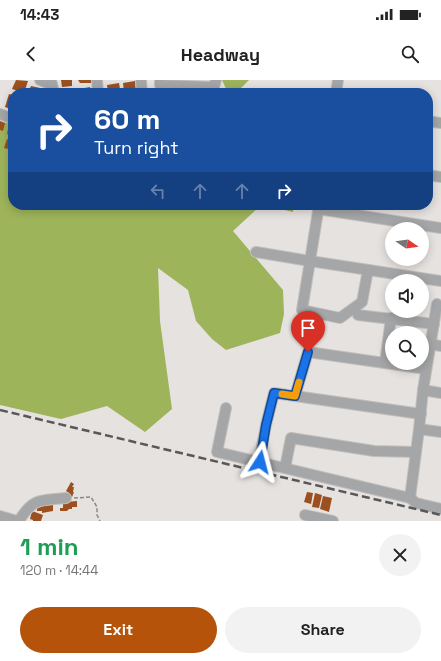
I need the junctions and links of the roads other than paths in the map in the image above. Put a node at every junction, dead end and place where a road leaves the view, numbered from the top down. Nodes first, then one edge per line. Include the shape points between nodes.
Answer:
1 (40, 80) edge
2 (216, 80) edge
3 (160, 82) edge
4 (52, 86) edge
5 (318, 210) edge
6 (336, 210) edge
7 (441, 228) edge
8 (256, 252) dead end
9 (310, 261) junction
10 (368, 270) junction
11 (441, 281) edge
12 (436, 304) dead end
13 (358, 315) dead end
14 (385, 317) edge
15 (391, 318) joint
16 (434, 324) junction
17 (390, 326) edge
18 (430, 344) junction
19 (441, 346) edge
20 (429, 350) edge
21 (385, 363) edge
22 (426, 370) edge
23 (423, 390) junction
24 (441, 393) edge
25 (295, 396) junction
26 (226, 408) dead end
27 (421, 414) junction
28 (419, 429) junction
29 (441, 432) edge
30 (416, 452) junction
31 (260, 462) junction
32 (285, 468) junction
33 (66, 498) road end
34 (410, 498) junction
35 (441, 509) edge
36 (305, 515) dead end
37 (0, 516) edge
38 (18, 521) edge
39 (333, 521) edge

1 - 4 street
2 - 3 street via 214,87
5 - 9 street
6 - 7 street
8 - 9 street
9 - 10 street
9 - 10 street via 302,310 340,318 362,302
10 - 11 street
12 - 16 street
13 - 14 street
15 - 16 street
15 - 17 street
16 - 18 street
18 - 19 street
18 - 20 street
21 - 25 street via 308,352
22 - 23 street
23 - 24 street
23 - 27 street
25 - 27 street
25 - 31 street via 274,393
26 - 31 street via 217,452
27 - 28 street
28 - 29 street
28 - 30 street
30 - 32 street via 374,451 291,438
30 - 34 street
31 - 32 street
32 - 34 street
33 - 38 street via 37,501 26,509
34 - 35 street via 416,503
36 - 39 street
37 - 38 street

